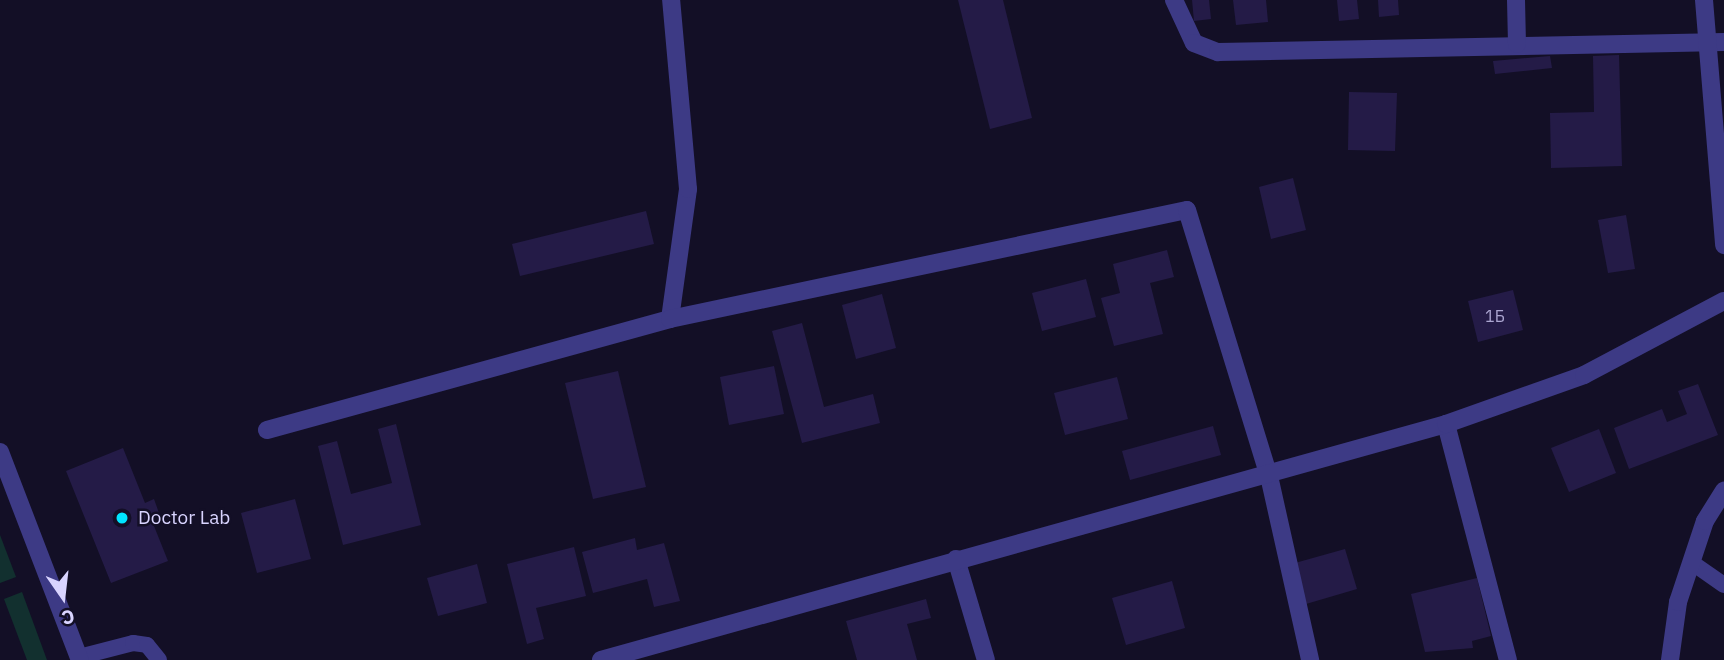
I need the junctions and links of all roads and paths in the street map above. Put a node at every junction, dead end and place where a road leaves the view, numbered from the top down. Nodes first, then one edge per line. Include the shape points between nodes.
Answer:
1 (671, 0) edge
2 (1174, 0) edge
3 (1516, 0) edge
4 (1704, 0) edge
5 (1716, 43) edge
6 (1517, 44) junction
7 (1724, 245) edge
8 (1724, 301) edge
9 (670, 320) junction
10 (1446, 425) junction
11 (267, 430) dead end
12 (0, 452) edge
13 (1269, 477) junction
14 (1724, 491) edge
15 (956, 559) junction
16 (1691, 562) junction
17 (1724, 585) edge
18 (651, 653) edge
19 (79, 658) edge
20 (159, 660) edge
21 (601, 660) edge
22 (986, 660) edge
23 (1310, 660) edge
24 (1507, 660) edge
25 (1670, 660) edge

1 - 9 street via 688,189
2 - 6 street via 1194,43 1217,52
3 - 6 street
4 - 5 street
5 - 6 street
5 - 7 street
8 - 10 street via 1584,375
9 - 11 street
9 - 13 street via 1187,210
10 - 13 street
10 - 24 street
12 - 19 street
13 - 15 street
13 - 23 street
14 - 16 street
15 - 18 street
15 - 22 street
16 - 17 lane
16 - 25 street via 1678,602
18 - 21 street
19 - 20 lane via 133,643 147,645

